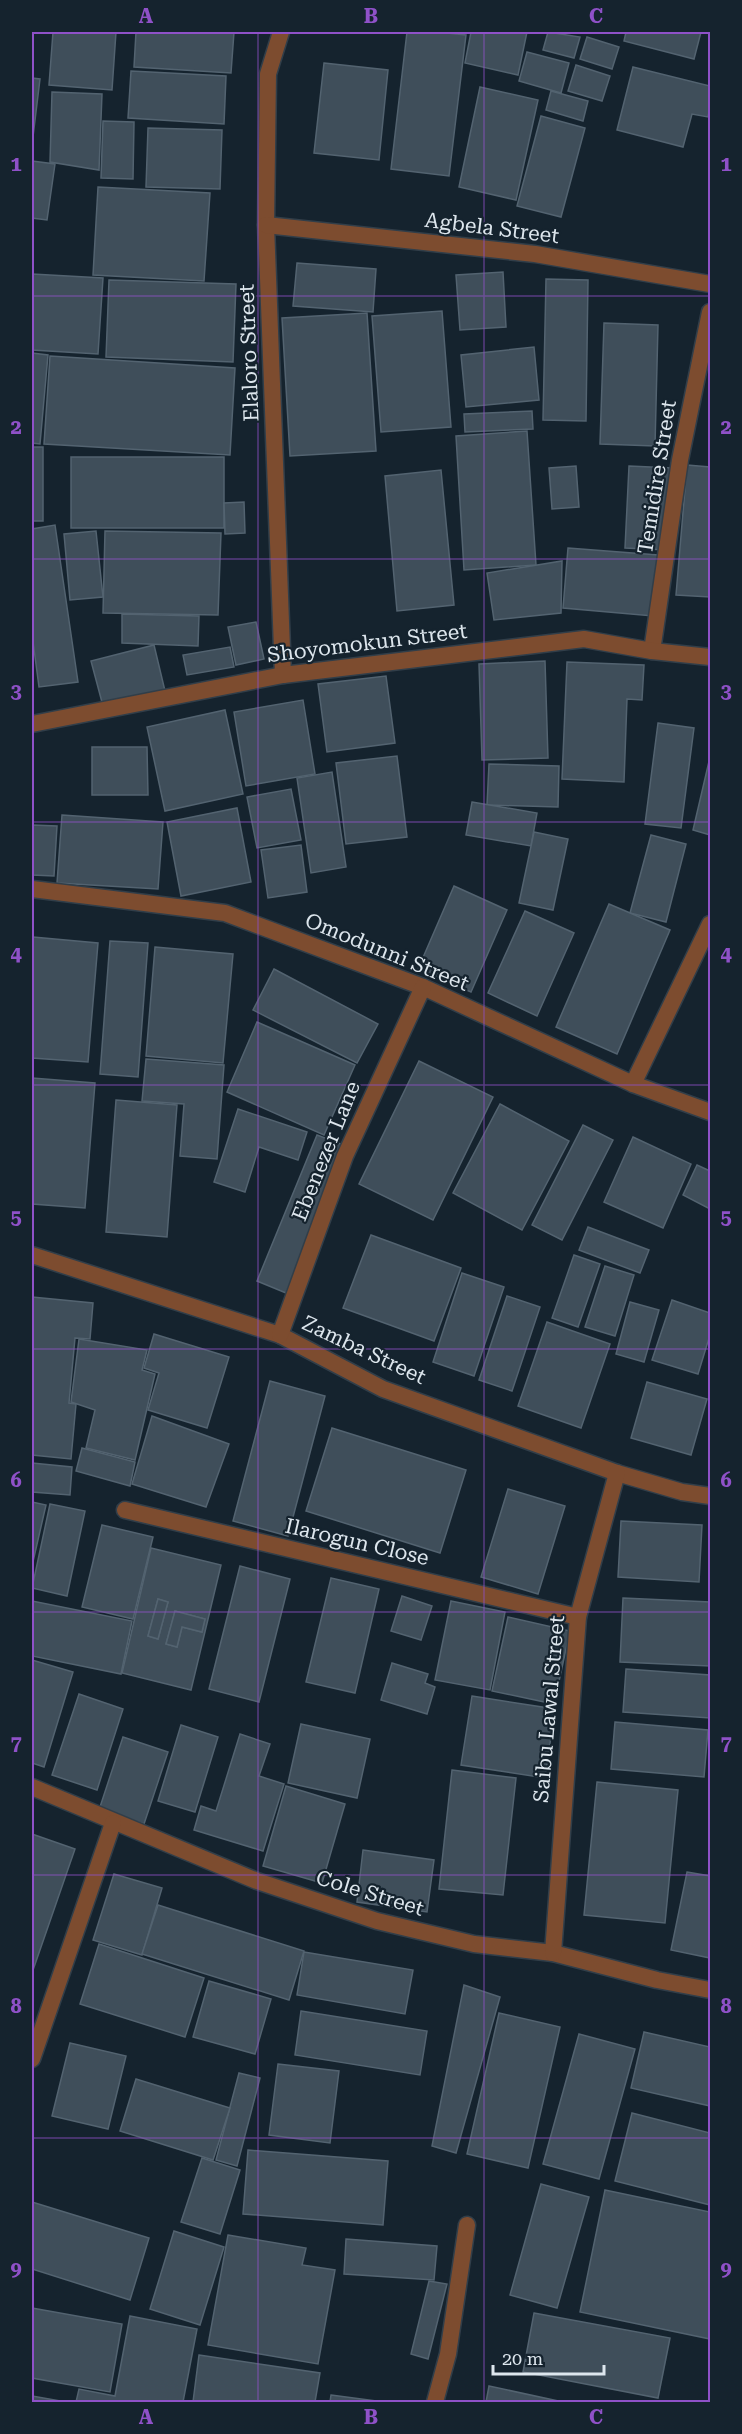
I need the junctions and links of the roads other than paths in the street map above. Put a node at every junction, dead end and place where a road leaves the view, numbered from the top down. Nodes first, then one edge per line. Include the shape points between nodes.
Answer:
1 (281, 32) edge
2 (266, 225) junction
3 (711, 284) edge
4 (711, 312) edge
5 (652, 651) junction
6 (711, 657) edge
7 (283, 675) junction
8 (32, 724) edge
9 (32, 889) edge
10 (711, 924) edge
11 (423, 987) junction
12 (633, 1084) junction
13 (711, 1112) edge
14 (32, 1255) edge
15 (280, 1335) junction
16 (617, 1473) junction
17 (711, 1496) edge
18 (125, 1510) dead end
19 (578, 1617) junction
20 (32, 1787) edge
21 (113, 1823) junction
22 (553, 1953) junction
23 (711, 1990) edge
24 (32, 2059) edge
25 (467, 2225) dead end
26 (435, 2403) edge

1 - 2 street, Elaloro Street via 268,74
2 - 3 street, Agbela Street via 535,254
2 - 7 street, Elaloro Street
4 - 5 street, Temidire Street via 680,460
5 - 6 street, Shoyomokun Street
5 - 7 street, Shoyomokun Street via 584,639
7 - 8 street, Shoyomokun Street
9 - 11 street, Omodunni Street via 225,913
10 - 12 street
11 - 12 street, Omodunni Street
11 - 15 street, Ebenezer Lane via 345,1156
12 - 13 street, Omodunni Street
14 - 15 street, Zamba Street
15 - 16 street, Zamba Street via 383,1389
16 - 17 street, Zamba Street via 682,1492
16 - 19 street, Saibu Lawal Street
18 - 19 street, Ilarogun Close
19 - 22 street, Saibu Lawal Street
20 - 21 street, Cole Street
21 - 22 street, Cole Street via 257,1881 377,1921 474,1944
21 - 24 street
22 - 23 street, Cole Street
25 - 26 street via 448,2355

